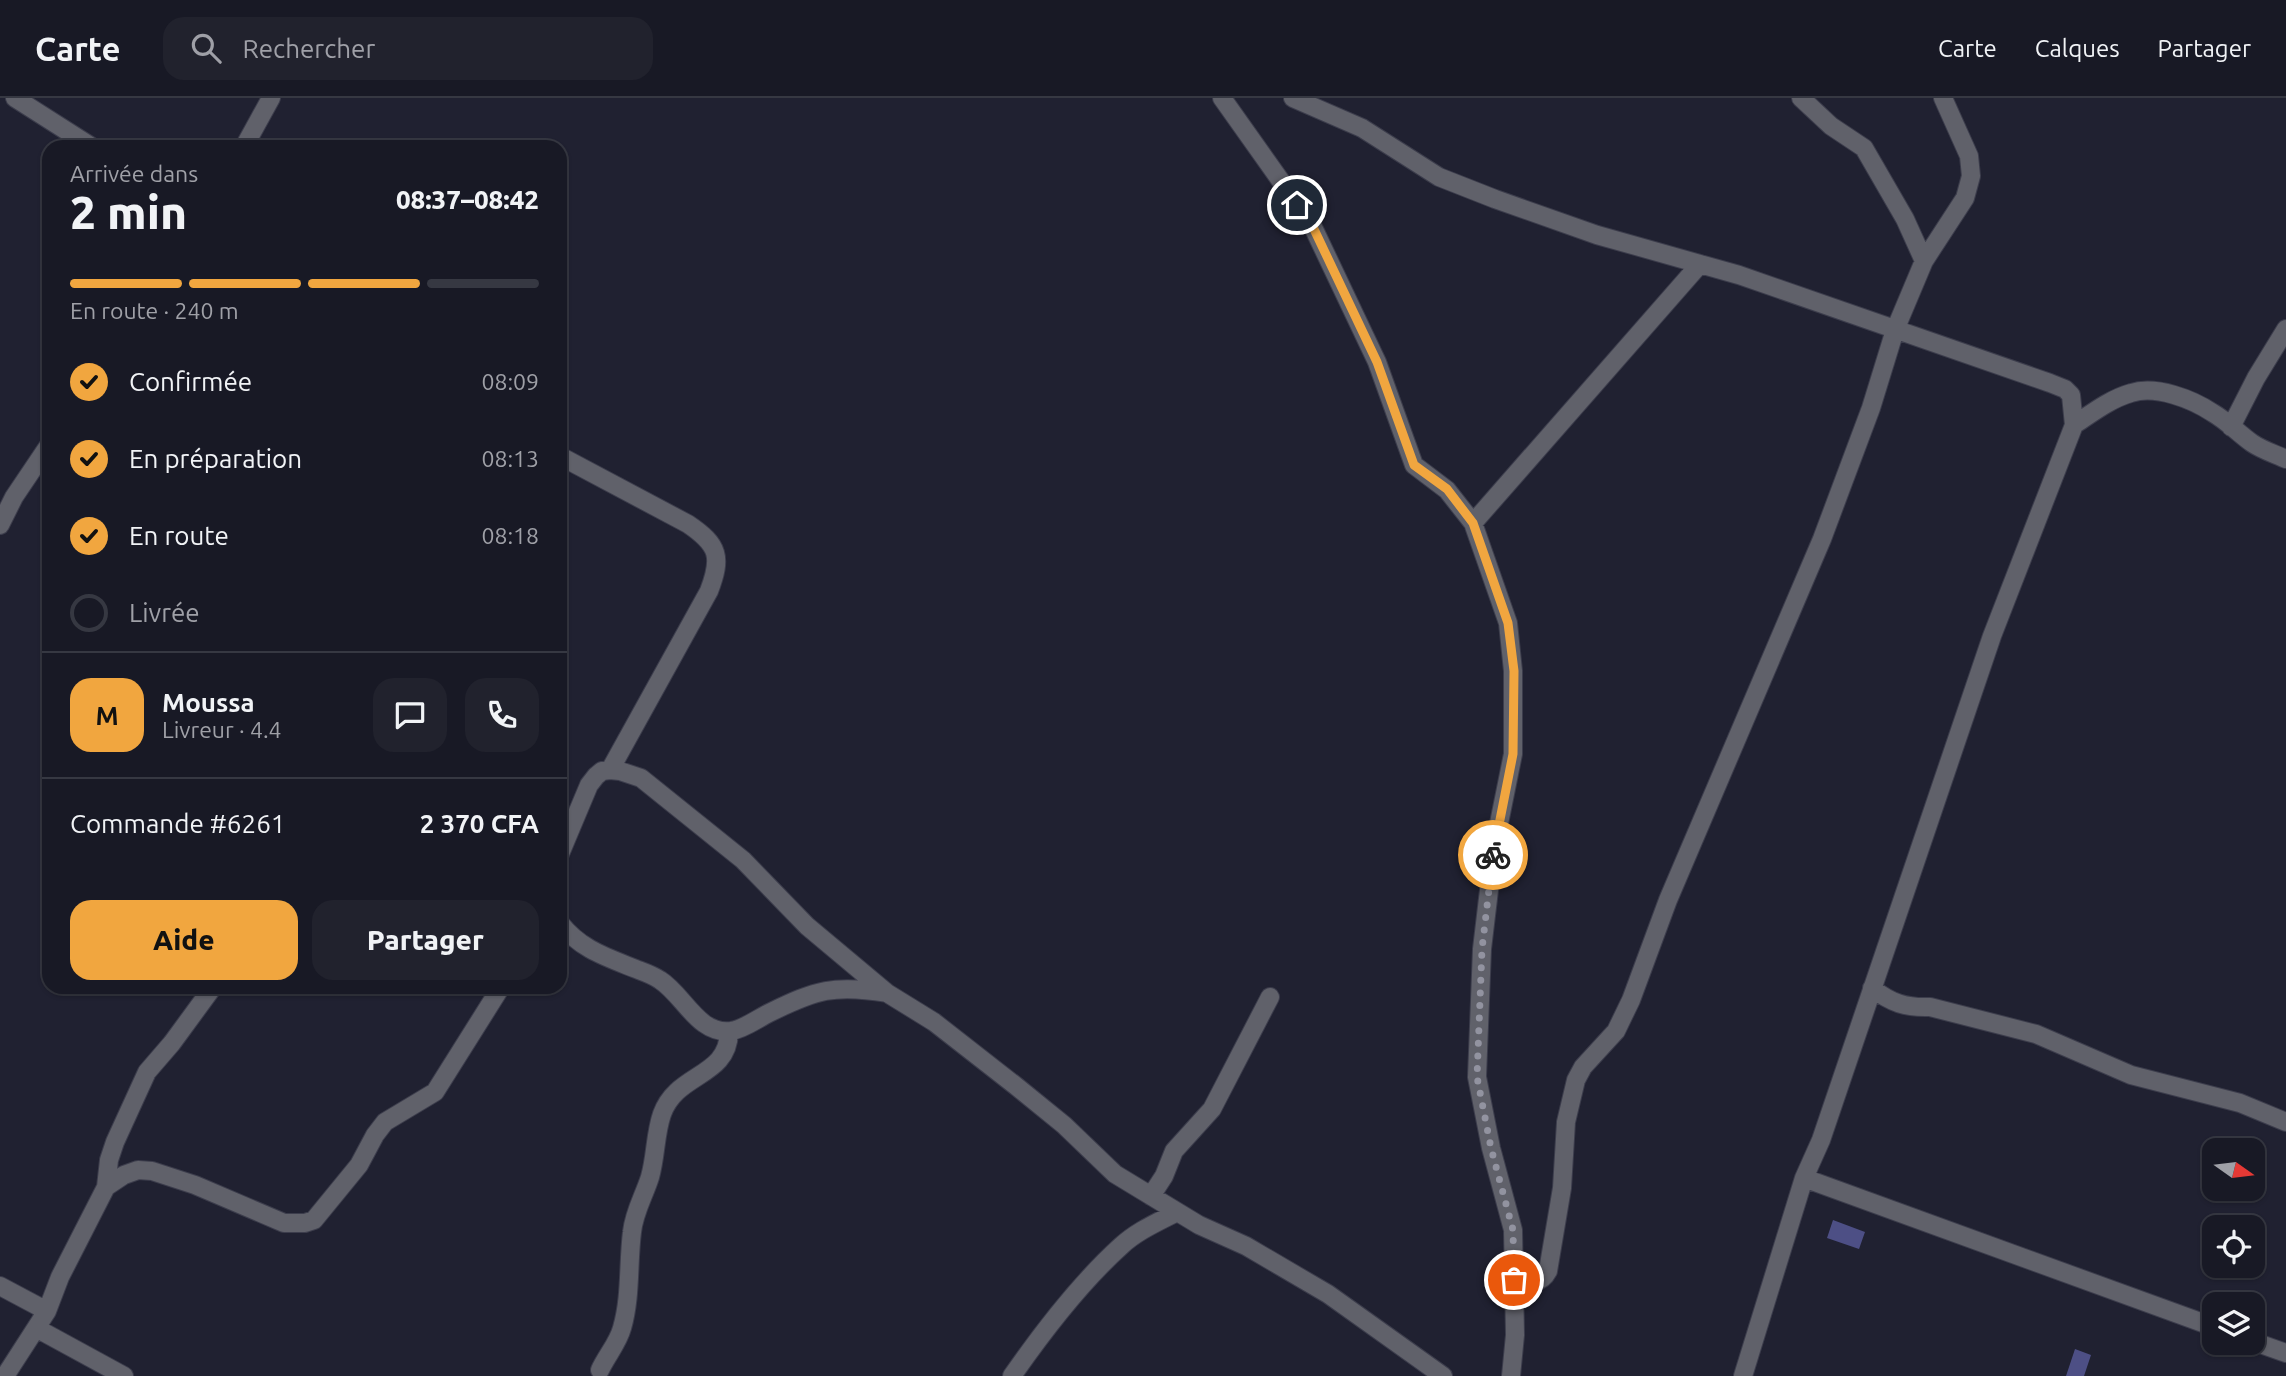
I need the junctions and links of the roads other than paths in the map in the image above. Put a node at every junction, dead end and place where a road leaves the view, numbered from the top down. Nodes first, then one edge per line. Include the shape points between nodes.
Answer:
1 (15, 98) edge
2 (271, 98) edge
3 (1222, 98) edge
4 (1293, 98) edge
5 (1801, 98) edge
6 (1943, 98) edge
7 (81, 140) edge
8 (248, 140) edge
9 (1924, 261) junction
10 (1700, 264) junction
11 (2286, 329) edge
12 (1895, 330) junction
13 (2074, 425) junction
14 (2231, 427) junction
15 (42, 455) edge
16 (2286, 459) edge
17 (567, 460) edge
18 (1473, 523) junction
19 (0, 525) edge
20 (610, 770) junction
21 (567, 837) edge
22 (567, 932) edge
23 (1872, 988) junction
24 (887, 993) junction
25 (208, 994) edge
26 (497, 994) edge
27 (1270, 997) dead end
28 (729, 1031) junction
29 (2286, 1122) edge
30 (1804, 1178) junction
31 (106, 1187) junction
32 (1151, 1196) junction
33 (1177, 1212) junction
34 (1514, 1280) junction
35 (0, 1286) edge
36 (47, 1311) junction
37 (2202, 1323) edge
38 (36, 1328) junction
39 (2265, 1345) edge
40 (2286, 1353) edge
41 (600, 1374) edge
42 (5, 1376) edge
43 (124, 1376) edge
44 (1012, 1376) edge
45 (1443, 1376) edge
46 (1511, 1376) edge
47 (1742, 1376) edge

1 - 7 street
2 - 8 street
3 - 18 street via 1312,225 1377,362 1414,465 1447,489
4 - 10 street via 1362,128 1439,177 1597,235
5 - 9 street via 1864,148
6 - 9 street via 1969,156 1972,176 1960,206
9 - 12 street
10 - 12 street
10 - 18 street
11 - 14 street
12 - 13 street via 2065,389 2071,395
12 - 34 street via 1822,538 1668,900 1631,1000 1616,1031 1576,1080 1566,1122 1562,1188 1548,1271 1538,1282
13 - 14 street via 2139,391 2183,399 2213,412
13 - 23 street via 1992,636
14 - 16 street
15 - 19 street
17 - 20 street via 688,524 706,536 718,556 709,591
18 - 34 street via 1508,623 1514,671 1513,754 1494,848 1483,937 1477,1077 1513,1230
20 - 21 street via 589,785
20 - 24 street via 641,778 662,793 743,860 807,926
22 - 28 street via 583,946 659,978 703,1024
23 - 29 street via 1898,1005 1930,1007 2036,1034 2131,1075 2239,1103
23 - 30 street
24 - 28 street via 832,989 811,994
24 - 32 street via 934,1022 1065,1125 1115,1174
25 - 31 street via 147,1072 115,1142
26 - 31 street via 435,1091 385,1122 359,1165 314,1220 284,1223 152,1171 133,1171
27 - 32 street via 1212,1109 1174,1151
28 - 41 street via 723,1058 681,1087 661,1116 650,1177 634,1220 625,1316
30 - 37 street
30 - 47 street
31 - 36 street
32 - 33 street
33 - 44 street via 1121,1245 1052,1318
33 - 45 street via 1328,1294
34 - 46 street
35 - 36 street
36 - 38 street
38 - 42 street
38 - 43 street
39 - 40 street

